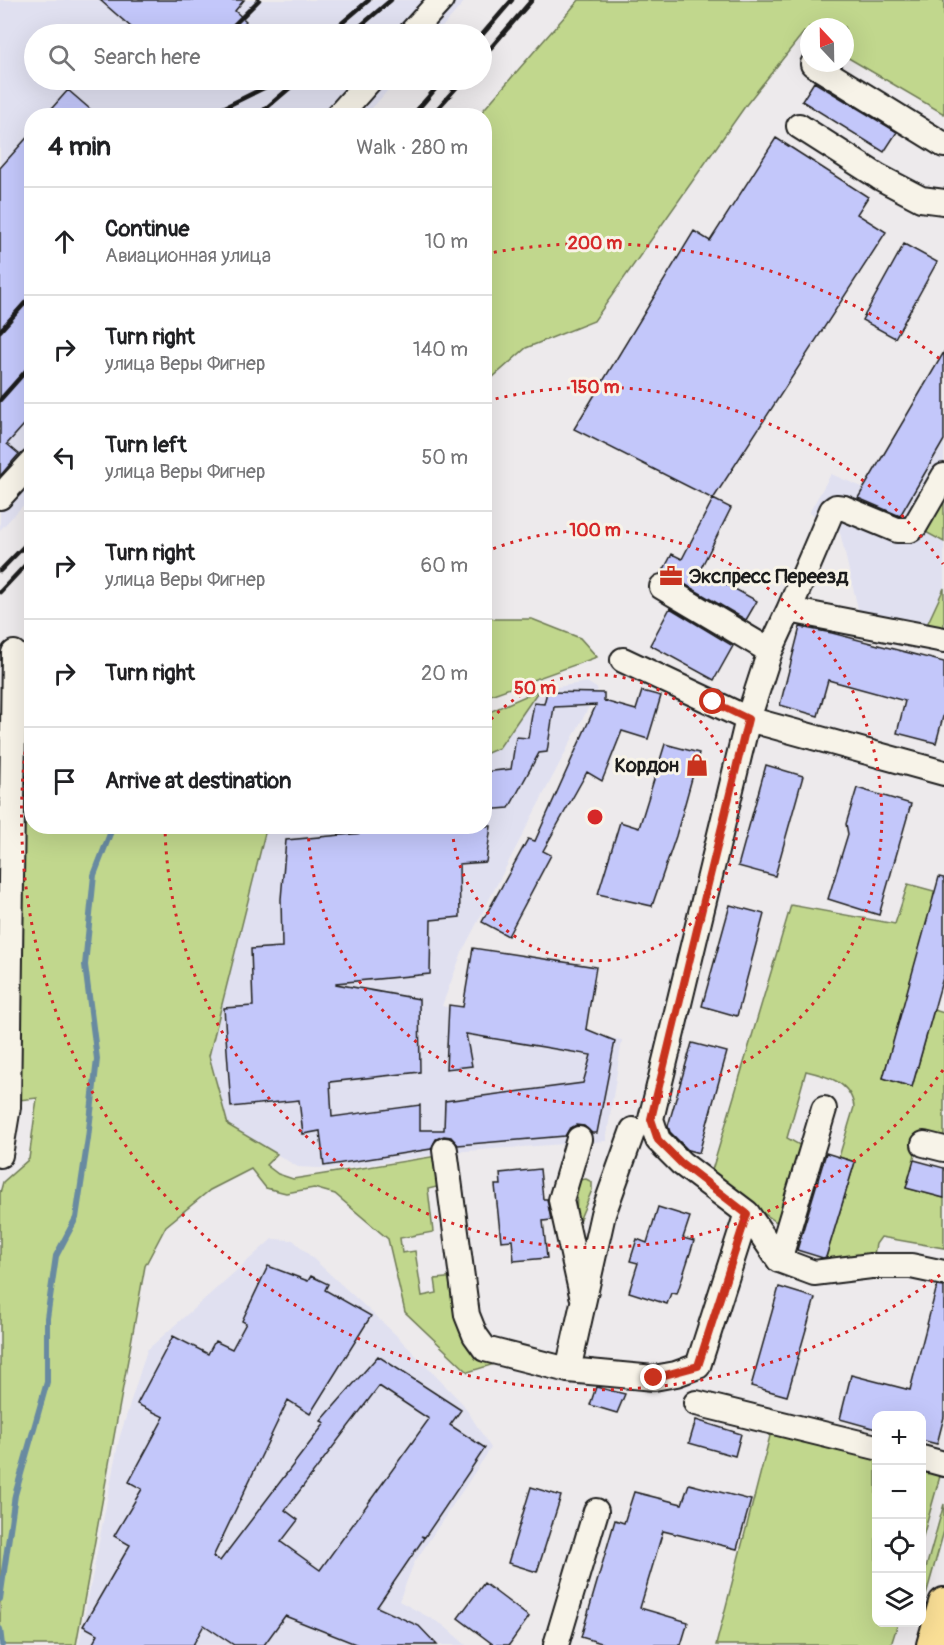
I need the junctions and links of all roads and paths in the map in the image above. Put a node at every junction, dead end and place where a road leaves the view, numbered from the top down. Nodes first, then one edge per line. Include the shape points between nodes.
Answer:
1 (441, 0) edge
2 (419, 24) edge
3 (826, 72) edge
4 (361, 90) edge
5 (345, 108) edge
6 (799, 126) dead end
7 (944, 145) edge
8 (944, 202) edge
9 (24, 471) edge
10 (944, 476) edge
11 (0, 497) edge
12 (662, 587) dead end
13 (789, 610) junction
14 (944, 640) edge
15 (770, 651) junction
16 (14, 653) dead end
17 (623, 660) dead end
18 (748, 719) junction
19 (944, 773) edge
20 (824, 1109) dead end
21 (642, 1124) junction
22 (579, 1138) dead end
23 (445, 1150) dead end
24 (0, 1155) edge
25 (747, 1214) junction
26 (779, 1260) junction
27 (944, 1273) edge
28 (584, 1303) junction
29 (568, 1370) junction
30 (696, 1403) dead end
31 (872, 1446) edge
32 (926, 1459) edge
33 (944, 1464) edge
34 (596, 1511) dead end
35 (944, 1603) edge
36 (556, 1645) edge
37 (932, 1645) edge

1 - 2 street
3 - 7 street
4 - 5 street
6 - 8 street via 879,177 921,199
9 - 11 street
10 - 13 street via 910,530 897,530 844,508 832,510
12 - 15 street
13 - 14 street
13 - 15 street
15 - 18 street
16 - 24 street via 8,1107
17 - 18 street
18 - 19 street
18 - 21 street
20 - 26 street
21 - 25 street via 681,1163
21 - 28 street via 603,1214
22 - 28 street via 561,1200
23 - 29 street via 467,1315 475,1335 485,1349
25 - 26 street
25 - 29 street via 698,1366 654,1378
26 - 27 street via 814,1273 911,1266
28 - 29 street
30 - 31 street
32 - 33 street
34 - 36 street
35 - 37 main road

